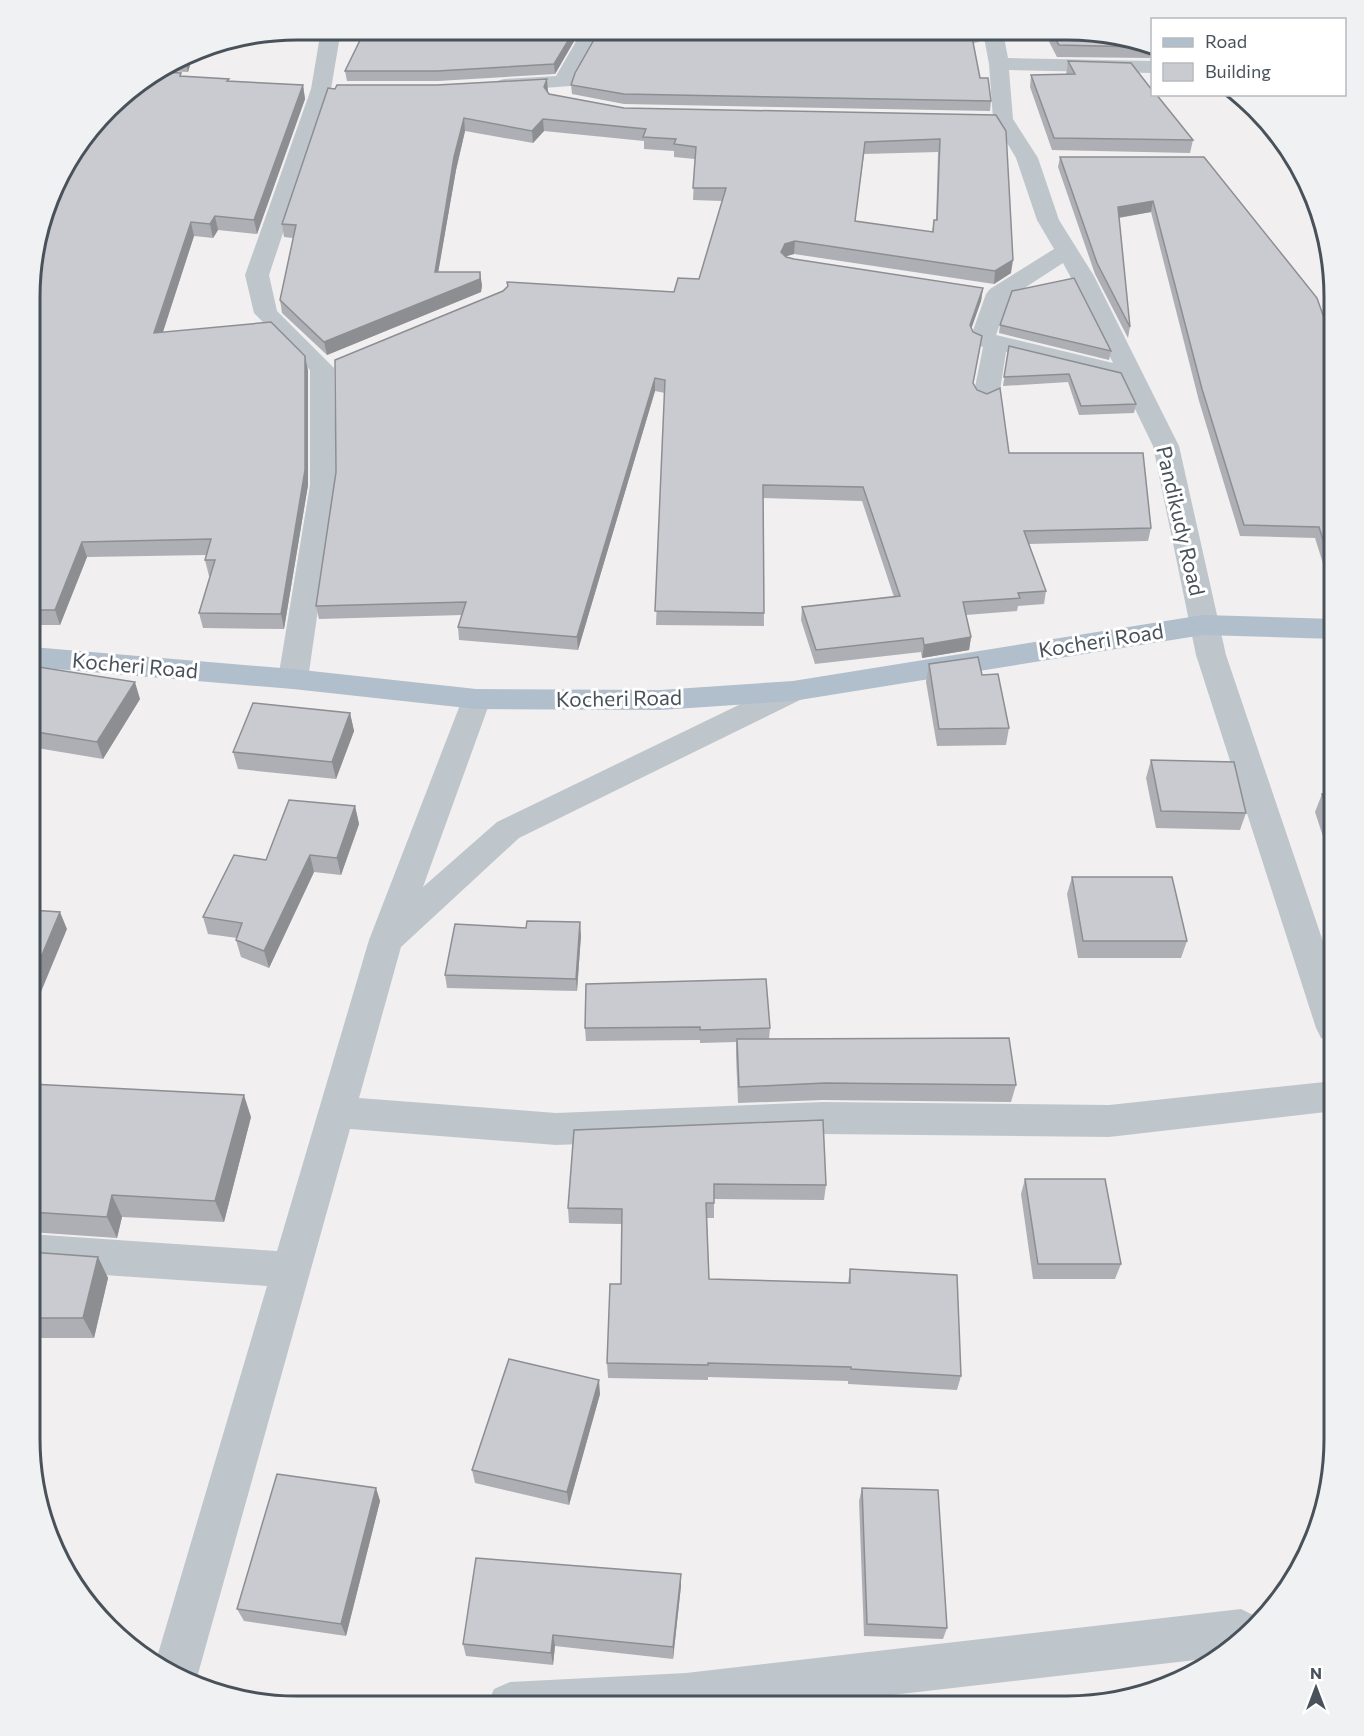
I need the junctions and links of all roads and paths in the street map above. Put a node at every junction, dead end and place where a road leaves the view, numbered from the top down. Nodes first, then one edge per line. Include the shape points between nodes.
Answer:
1 (329, 40) edge
2 (588, 40) edge
3 (995, 40) edge
4 (999, 64) junction
5 (1151, 67) edge
6 (483, 86) edge
7 (1066, 250) junction
8 (996, 342) junction
9 (1131, 375) junction
10 (986, 397) edge
11 (1203, 625) junction
12 (1324, 629) edge
13 (40, 658) edge
14 (293, 680) junction
15 (794, 691) junction
16 (476, 699) junction
17 (386, 940) junction
18 (1324, 997) edge
19 (1324, 1097) edge
20 (337, 1112) junction
21 (40, 1253) edge
22 (292, 1270) junction
23 (1235, 1633) edge
24 (178, 1666) edge
25 (686, 1696) edge

1 - 14 street via 321,88 257,275 266,313 333,364 323,485
2 - 6 street via 566,92
3 - 4 street, Pandikudy Road
4 - 5 street
4 - 7 street, Pandikudy Road via 992,119 1039,158 1048,219
7 - 8 street via 987,292 982,339
7 - 9 street, Pandikudy Road
8 - 9 street
8 - 10 street
9 - 11 street, Pandikudy Road via 1166,446
11 - 12 main road, Kocheri Road
11 - 15 main road, Kocheri Road
11 - 18 street, Pandikudy Road
13 - 14 main road, Kocheri Road
14 - 16 main road, Kocheri Road
15 - 16 main road, Kocheri Road via 660,700
15 - 17 street via 508,830
16 - 17 street
17 - 20 street
19 - 20 street via 1109,1121 823,1118 556,1129
20 - 22 street
21 - 22 street
22 - 24 street
23 - 25 street

